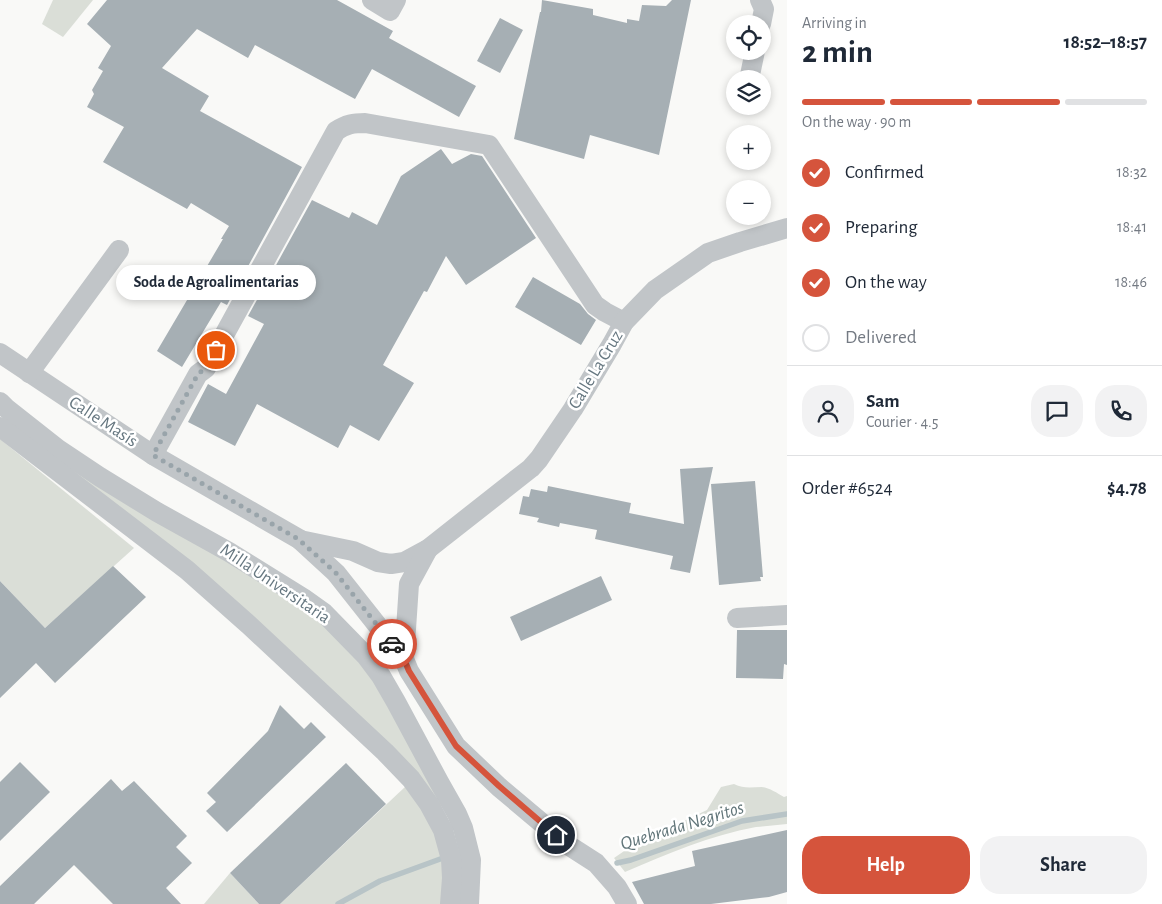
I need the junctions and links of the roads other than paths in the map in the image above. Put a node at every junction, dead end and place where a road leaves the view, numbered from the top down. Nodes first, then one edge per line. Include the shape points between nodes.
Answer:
1 (372, 0) edge
2 (396, 0) edge
3 (760, 0) edge
4 (763, 15) edge
5 (787, 228) edge
6 (119, 250) dead end
7 (624, 322) junction
8 (0, 353) edge
9 (30, 373) junction
10 (2, 408) edge
11 (0, 427) edge
12 (153, 455) junction
13 (298, 539) junction
14 (428, 548) junction
15 (787, 615) edge
16 (737, 618) dead end
17 (404, 659) junction
18 (450, 904) edge
19 (469, 904) edge
20 (627, 904) edge

1 - 2 street via 390,11
3 - 4 street
5 - 7 street, Calle La Cruz via 708,254 655,290
6 - 9 street
7 - 12 street via 595,305 489,145 365,123 343,126 336,131 206,368 198,374
7 - 14 street, Calle La Cruz via 573,409 539,459
8 - 9 street, Calle Masís
9 - 12 street, Calle Masís
10 - 19 street, Milla Universitaria via 100,477 303,598 366,656 396,702 463,828 471,860
11 - 18 street via 187,570 411,779 443,830 451,859
12 - 13 street, Calle Masís
13 - 14 street, Calle La Cruz via 353,551 391,564 404,562
13 - 17 street, Calle Masís via 336,573
14 - 17 street, Calle La Cruz via 409,584
15 - 16 street
17 - 20 street, Calle Masís via 456,746 568,845 596,863

